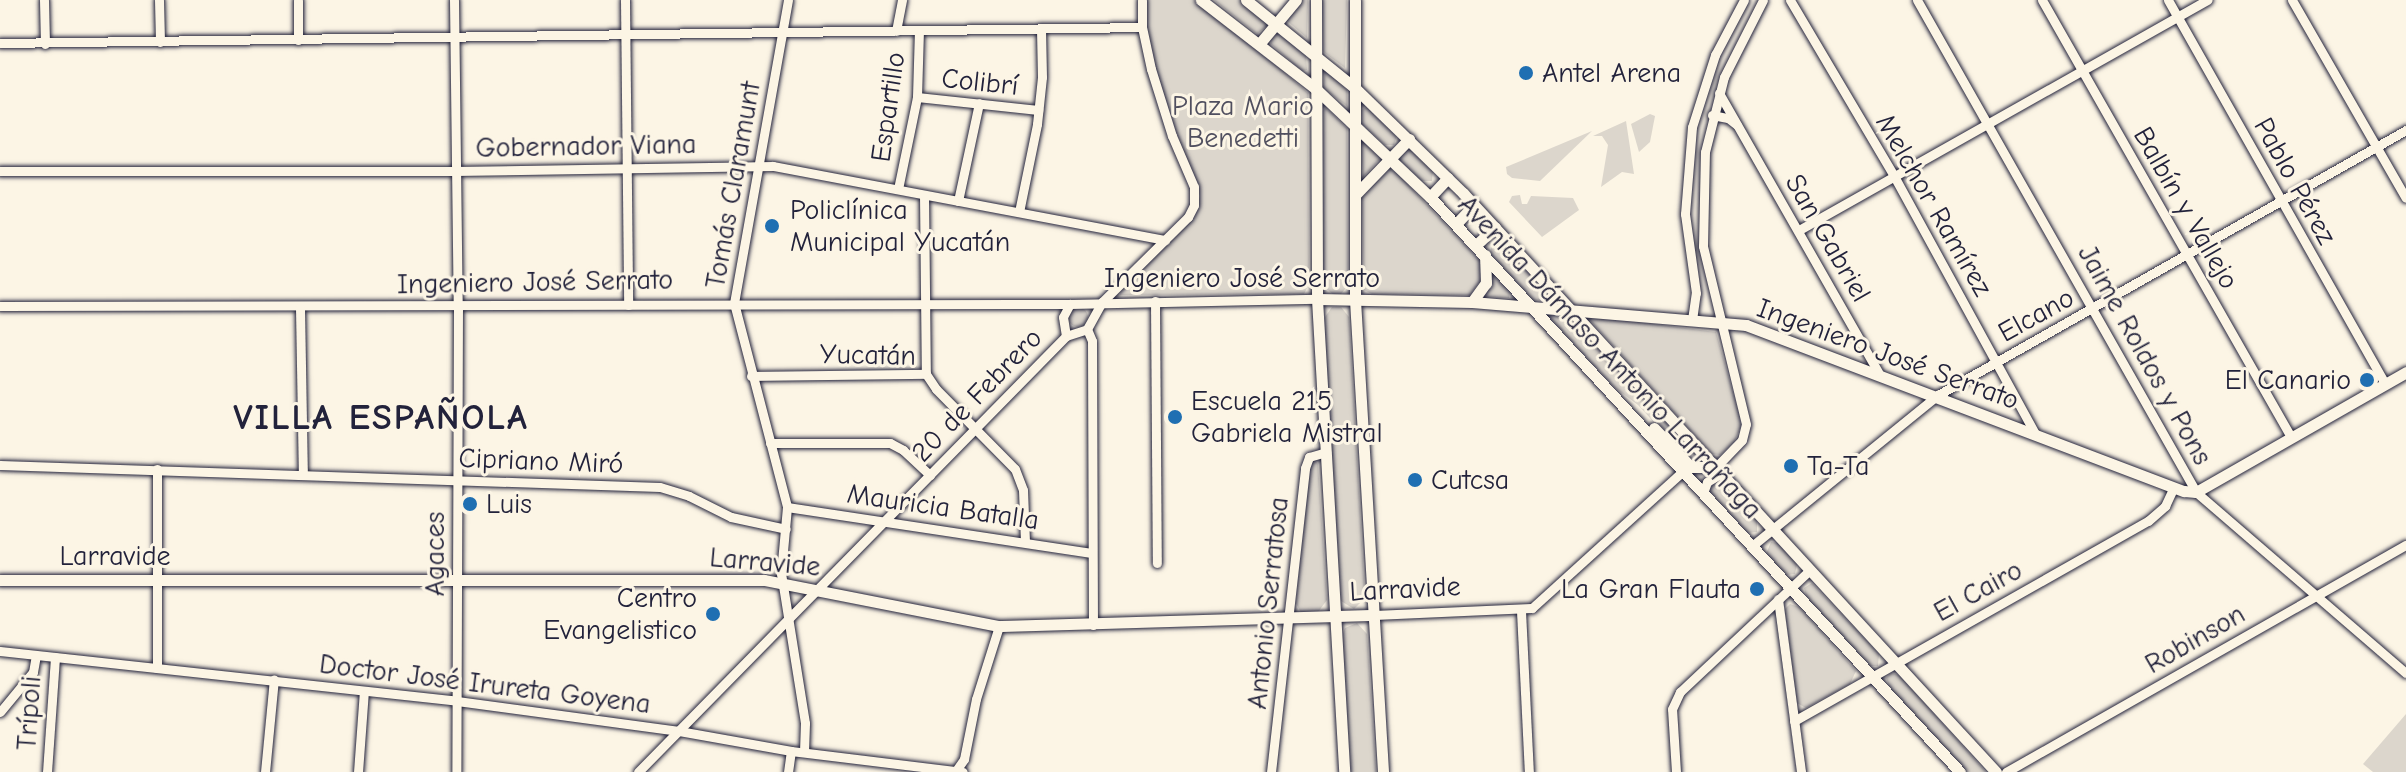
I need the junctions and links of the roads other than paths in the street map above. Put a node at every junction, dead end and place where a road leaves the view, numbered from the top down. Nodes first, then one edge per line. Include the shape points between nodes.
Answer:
1 (44, 0) edge
2 (159, 0) edge
3 (298, 0) edge
4 (454, 0) edge
5 (625, 0) edge
6 (788, 0) edge
7 (902, 0) edge
8 (1142, 0) edge
9 (1201, 0) edge
10 (1246, 0) edge
11 (1296, 0) edge
12 (1316, 0) edge
13 (1355, 0) edge
14 (1744, 0) edge
15 (1763, 0) edge
16 (1790, 0) edge
17 (1917, 0) edge
18 (2042, 0) edge
19 (2168, 0) edge
20 (2208, 0) edge
21 (2292, 0) edge
22 (2178, 17) junction
23 (1733, 18) junction
24 (1277, 23) junction
25 (1747, 25) junction
26 (1142, 27) junction
27 (1041, 29) junction
28 (896, 31) junction
29 (919, 31) junction
30 (782, 33) junction
31 (625, 36) junction
32 (455, 39) junction
33 (298, 40) junction
34 (160, 42) junction
35 (0, 43) edge
36 (1260, 43) junction
37 (45, 44) junction
38 (1316, 55) junction
39 (2083, 70) junction
40 (1355, 88) junction
41 (1316, 89) junction
42 (1719, 93) junction
43 (917, 97) junction
44 (979, 103) junction
45 (1038, 110) junction
46 (1712, 115) junction
47 (1989, 123) junction
48 (1355, 124) junction
49 (1738, 126) junction
50 (1692, 127) junction
51 (2406, 130) edge
52 (1708, 131) junction
53 (1409, 139) junction
54 (2377, 147) junction
55 (1391, 158) junction
56 (628, 166) junction
57 (757, 166) junction
58 (0, 171) edge
59 (454, 171) junction
60 (1894, 176) junction
61 (1448, 178) junction
62 (898, 189) junction
63 (924, 195) junction
64 (1355, 195) junction
65 (1430, 197) junction
66 (2406, 198) edge
67 (958, 201) junction
68 (2280, 202) junction
69 (1474, 205) junction
70 (1019, 212) junction
71 (1456, 224) junction
72 (1495, 227) junction
73 (1799, 230) junction
74 (1165, 240) junction
75 (1480, 250) junction
76 (2187, 254) junction
77 (1317, 299) junction
78 (1355, 300) junction
79 (1155, 301) junction
80 (1102, 302) junction
81 (1472, 302) junction
82 (734, 303) junction
83 (924, 303) junction
84 (1070, 304) junction
85 (628, 305) junction
86 (1532, 305) junction
87 (0, 306) edge
88 (458, 307) junction
89 (300, 308) junction
90 (2094, 308) junction
91 (1572, 309) junction
92 (1692, 320) junction
93 (1722, 323) junction
94 (1087, 329) junction
95 (1066, 336) junction
96 (1997, 362) junction
97 (2406, 372) edge
98 (1879, 373) junction
99 (926, 374) junction
100 (751, 376) junction
101 (2385, 383) junction
102 (1938, 395) junction
103 (1628, 411) junction
104 (975, 429) junction
105 (2035, 434) junction
106 (2291, 437) junction
107 (770, 443) junction
108 (1326, 452) junction
109 (0, 465) edge
110 (157, 469) junction
111 (1719, 470) junction
112 (1683, 471) junction
113 (303, 475) junction
114 (930, 475) junction
115 (457, 481) junction
116 (2173, 489) junction
117 (2196, 492) junction
118 (1703, 493) junction
119 (787, 507) junction
120 (884, 521) junction
121 (786, 529) junction
122 (1773, 529) junction
123 (1025, 541) junction
124 (2406, 545) edge
125 (1752, 546) junction
126 (1092, 553) junction
127 (1157, 563) dead end
128 (1810, 570) junction
129 (457, 579) junction
130 (0, 580) edge
131 (155, 580) junction
132 (782, 582) junction
133 (1790, 588) junction
134 (817, 589) junction
135 (2314, 597) junction
136 (1778, 599) junction
137 (1521, 611) junction
138 (1373, 615) junction
139 (1334, 617) junction
140 (786, 620) junction
141 (1288, 620) junction
142 (1093, 625) junction
143 (999, 626) junction
144 (0, 651) edge
145 (36, 655) junction
146 (55, 657) junction
147 (1896, 662) junction
148 (2402, 663) edge
149 (157, 668) junction
150 (2406, 673) edge
151 (1872, 676) junction
152 (274, 679) junction
153 (364, 691) junction
154 (457, 701) junction
155 (0, 712) edge
156 (1794, 721) junction
157 (679, 731) junction
158 (791, 751) junction
159 (804, 752) junction
160 (47, 772) edge
161 (265, 772) edge
162 (358, 772) edge
163 (456, 772) edge
164 (638, 772) edge
165 (788, 772) edge
166 (955, 772) edge
167 (963, 772) edge
168 (1271, 772) edge
169 (1344, 772) edge
170 (1383, 772) edge
171 (1529, 772) edge
172 (1676, 772) edge
173 (1801, 772) edge
174 (1960, 772) edge
175 (1996, 772) edge
176 (2006, 772) edge

1 - 37 street
2 - 34 street
3 - 33 street
4 - 32 street, Agaces
5 - 31 street
6 - 30 street, Tomás Claramunt
7 - 28 street, Espartillo
8 - 26 street, 20 de Febrero
9 - 36 street, Avenida Dámaso Antonio Larrañaga
10 - 24 street, Avenida Dámaso Antonio Larrañaga
11 - 24 street
12 - 38 street
13 - 40 street
14 - 23 street
15 - 25 street
16 - 60 street, Melchor Ramírez
17 - 47 street, Jaime Roldos y Pons
18 - 39 street, Balbín y Vallejo
19 - 22 street, Pablo Pérez
20 - 22 street
21 - 54 street
22 - 39 street
22 - 68 street, Pablo Pérez
23 - 25 street
23 - 50 street via 1705,81
24 - 36 street
24 - 38 street, Avenida Dámaso Antonio Larrañaga
25 - 42 street
26 - 27 street
26 - 74 street, 20 de Febrero via 1158,94 1195,198 1188,217
27 - 29 street
27 - 45 street
28 - 29 street
28 - 30 street
29 - 43 street, Espartillo
30 - 31 street
30 - 57 street, Tomás Claramunt
31 - 32 street
31 - 56 street
32 - 33 street
32 - 59 street, Agaces
33 - 34 street
34 - 37 street
35 - 37 street
36 - 41 street, Avenida Dámaso Antonio Larrañaga
38 - 40 street, Avenida Dámaso Antonio Larrañaga
38 - 41 street
39 - 47 street
39 - 76 street, Balbín y Vallejo
40 - 48 street
40 - 53 street, Avenida Dámaso Antonio Larrañaga
41 - 48 street, Avenida Dámaso Antonio Larrañaga
41 - 77 street
42 - 46 street
42 - 49 street, San Gabriel
43 - 44 street, Colibrí
43 - 62 street, Espartillo
44 - 45 street, Colibrí
44 - 67 street
45 - 70 street
46 - 49 street
46 - 52 street
47 - 60 street
47 - 90 street, Jaime Roldos y Pons
48 - 55 street, Avenida Dámaso Antonio Larrañaga
48 - 64 street
49 - 73 street, San Gabriel
50 - 52 street
50 - 92 street via 1685,214 1696,293
51 - 54 street, Elcano
52 - 93 street via 1702,227
53 - 55 street
53 - 61 street, Avenida Dámaso Antonio Larrañaga
54 - 66 street
54 - 68 street, Elcano
55 - 64 street
55 - 65 street, Avenida Dámaso Antonio Larrañaga
56 - 57 street, Gobernador Viana
56 - 59 street, Gobernador Viana
56 - 85 street
57 - 62 street, Gobernador Viana
57 - 82 street, Tomás Claramunt
58 - 59 street, Gobernador Viana
59 - 88 street, Agaces
60 - 73 street
60 - 96 street, Melchor Ramírez
61 - 65 street
61 - 69 street, Avenida Dámaso Antonio Larrañaga
62 - 63 street, Gobernador Viana
63 - 67 street, Gobernador Viana
63 - 83 street
64 - 78 street
65 - 71 street, Avenida Dámaso Antonio Larrañaga
67 - 70 street, Gobernador Viana
68 - 76 street, Elcano
68 - 101 street, Pablo Pérez
69 - 71 street
69 - 72 street, Avenida Dámaso Antonio Larrañaga
70 - 74 street, Gobernador Viana
71 - 75 street, Avenida Dámaso Antonio Larrañaga
72 - 75 street
72 - 91 street, Avenida Dámaso Antonio Larrañaga
73 - 98 street, San Gabriel
74 - 80 street, 20 de Febrero
75 - 81 street via 1486,283
75 - 86 street, Avenida Dámaso Antonio Larrañaga
76 - 90 street, Elcano
76 - 106 street, Balbín y Vallejo
77 - 78 street, Ingeniero José Serrato
77 - 79 street, Ingeniero José Serrato
77 - 108 street
78 - 81 street, Ingeniero José Serrato
78 - 138 street
79 - 80 street, Ingeniero José Serrato
79 - 127 street
80 - 84 street, Ingeniero José Serrato
80 - 94 street, 20 de Febrero
81 - 86 street, Ingeniero José Serrato
82 - 83 street, Ingeniero José Serrato
82 - 85 street, Ingeniero José Serrato
82 - 100 street, Tomás Claramunt
83 - 84 street, Ingeniero José Serrato
83 - 99 street
84 - 95 street, Ingeniero José Serrato via 1063,317
85 - 88 street, Ingeniero José Serrato
86 - 91 street, Ingeniero José Serrato
86 - 103 street, Avenida Dámaso Antonio Larrañaga
87 - 89 street, Ingeniero José Serrato
88 - 89 street, Ingeniero José Serrato
88 - 115 street, Agaces
89 - 113 street
90 - 96 street, Elcano
90 - 117 street, Jaime Roldos y Pons
91 - 92 street, Ingeniero José Serrato
91 - 111 street, Avenida Dámaso Antonio Larrañaga
92 - 93 street, Ingeniero José Serrato
93 - 98 street, Ingeniero José Serrato via 1765,330
93 - 111 street via 1746,424 1742,440
94 - 95 street, 20 de Febrero
94 - 126 street via 1092,341
95 - 104 street, 20 de Febrero
96 - 102 street, Elcano
96 - 105 street, Melchor Ramírez
97 - 101 street
98 - 102 street, Ingeniero José Serrato
99 - 100 street, Yucatán
99 - 104 street, Yucatán
100 - 107 street, Tomás Claramunt
101 - 106 street
102 - 105 street, Ingeniero José Serrato
102 - 122 street, Elcano
103 - 111 street via 1641,414 1691,467
103 - 112 street, Avenida Dámaso Antonio Larrañaga
104 - 114 street, 20 de Febrero
104 - 123 street, Yucatán via 1020,478
105 - 116 street, Ingeniero José Serrato
106 - 117 street
107 - 114 street via 890,443
107 - 119 street, Tomás Claramunt
108 - 139 street
108 - 141 street, Antonio Serratosa via 1309,457 1305,468
109 - 110 street, Cipriano Miró
110 - 113 street, Cipriano Miró
110 - 131 street
111 - 118 street
111 - 122 street, Avenida Dámaso Antonio Larrañaga
112 - 118 street, Avenida Dámaso Antonio Larrañaga
112 - 137 street via 1547,598
113 - 115 street, Cipriano Miró
114 - 120 street, 20 de Febrero
115 - 121 street, Cipriano Miró via 660,487 731,517
115 - 129 street, Agaces
116 - 117 street, Ingeniero José Serrato
116 - 147 street, El Cairo via 2148,521
117 - 135 street, Jaime Roldos y Pons
118 - 125 street, Avenida Dámaso Antonio Larrañaga
119 - 120 street, Mauricia Batalla
119 - 121 street, Tomás Claramunt
120 - 123 street, Mauricia Batalla
120 - 134 street, 20 de Febrero
121 - 132 street, Tomás Claramunt
122 - 125 street, Elcano
122 - 128 street, Avenida Dámaso Antonio Larrañaga
123 - 126 street, Mauricia Batalla
124 - 135 street, Robinson
125 - 133 street, Avenida Dámaso Antonio Larrañaga
126 - 142 street
128 - 133 street
128 - 147 street, Avenida Dámaso Antonio Larrañaga
129 - 131 street, Larravide
129 - 132 street, Larravide
129 - 154 street, Agaces
130 - 131 street, Larravide
131 - 149 street
132 - 134 street, Larravide
132 - 140 street, Tomás Claramunt
133 - 136 street
133 - 151 street, Avenida Dámaso Antonio Larrañaga
134 - 140 street, 20 de Febrero
134 - 143 street, Larravide
135 - 148 street, Jaime Roldos y Pons
135 - 176 street, Robinson
136 - 156 street
136 - 172 street via 1680,692 1672,709
137 - 138 street, Larravide
137 - 171 street
138 - 139 street, Larravide
138 - 170 street
139 - 141 street, Larravide
139 - 169 street
140 - 157 street, 20 de Febrero
140 - 159 street, Tomás Claramunt via 805,723
141 - 142 street, Larravide
141 - 168 street, Antonio Serratosa
142 - 143 street, Larravide
143 - 166 street via 964,759
144 - 145 street, Doctor José Irureta Goyena
145 - 146 street, Doctor José Irureta Goyena
145 - 155 street via 33,672
146 - 149 street, Doctor José Irureta Goyena
146 - 160 street, Trípoli
147 - 151 street, El Cairo
147 - 175 street, Avenida Dámaso Antonio Larrañaga
148 - 150 street, Jaime Roldos y Pons
149 - 152 street, Doctor José Irureta Goyena
151 - 156 street, El Cairo
151 - 174 street, Avenida Dámaso Antonio Larrañaga
152 - 153 street, Doctor José Irureta Goyena
152 - 161 street
153 - 154 street, Doctor José Irureta Goyena
153 - 162 street
154 - 157 street, Doctor José Irureta Goyena
154 - 163 street, Agaces
156 - 173 street
157 - 158 street, Doctor José Irureta Goyena
157 - 164 street, 20 de Febrero
158 - 159 street, Doctor José Irureta Goyena
158 - 165 street
159 - 166 street, Doctor José Irureta Goyena
166 - 167 street, Doctor José Irureta Goyena

